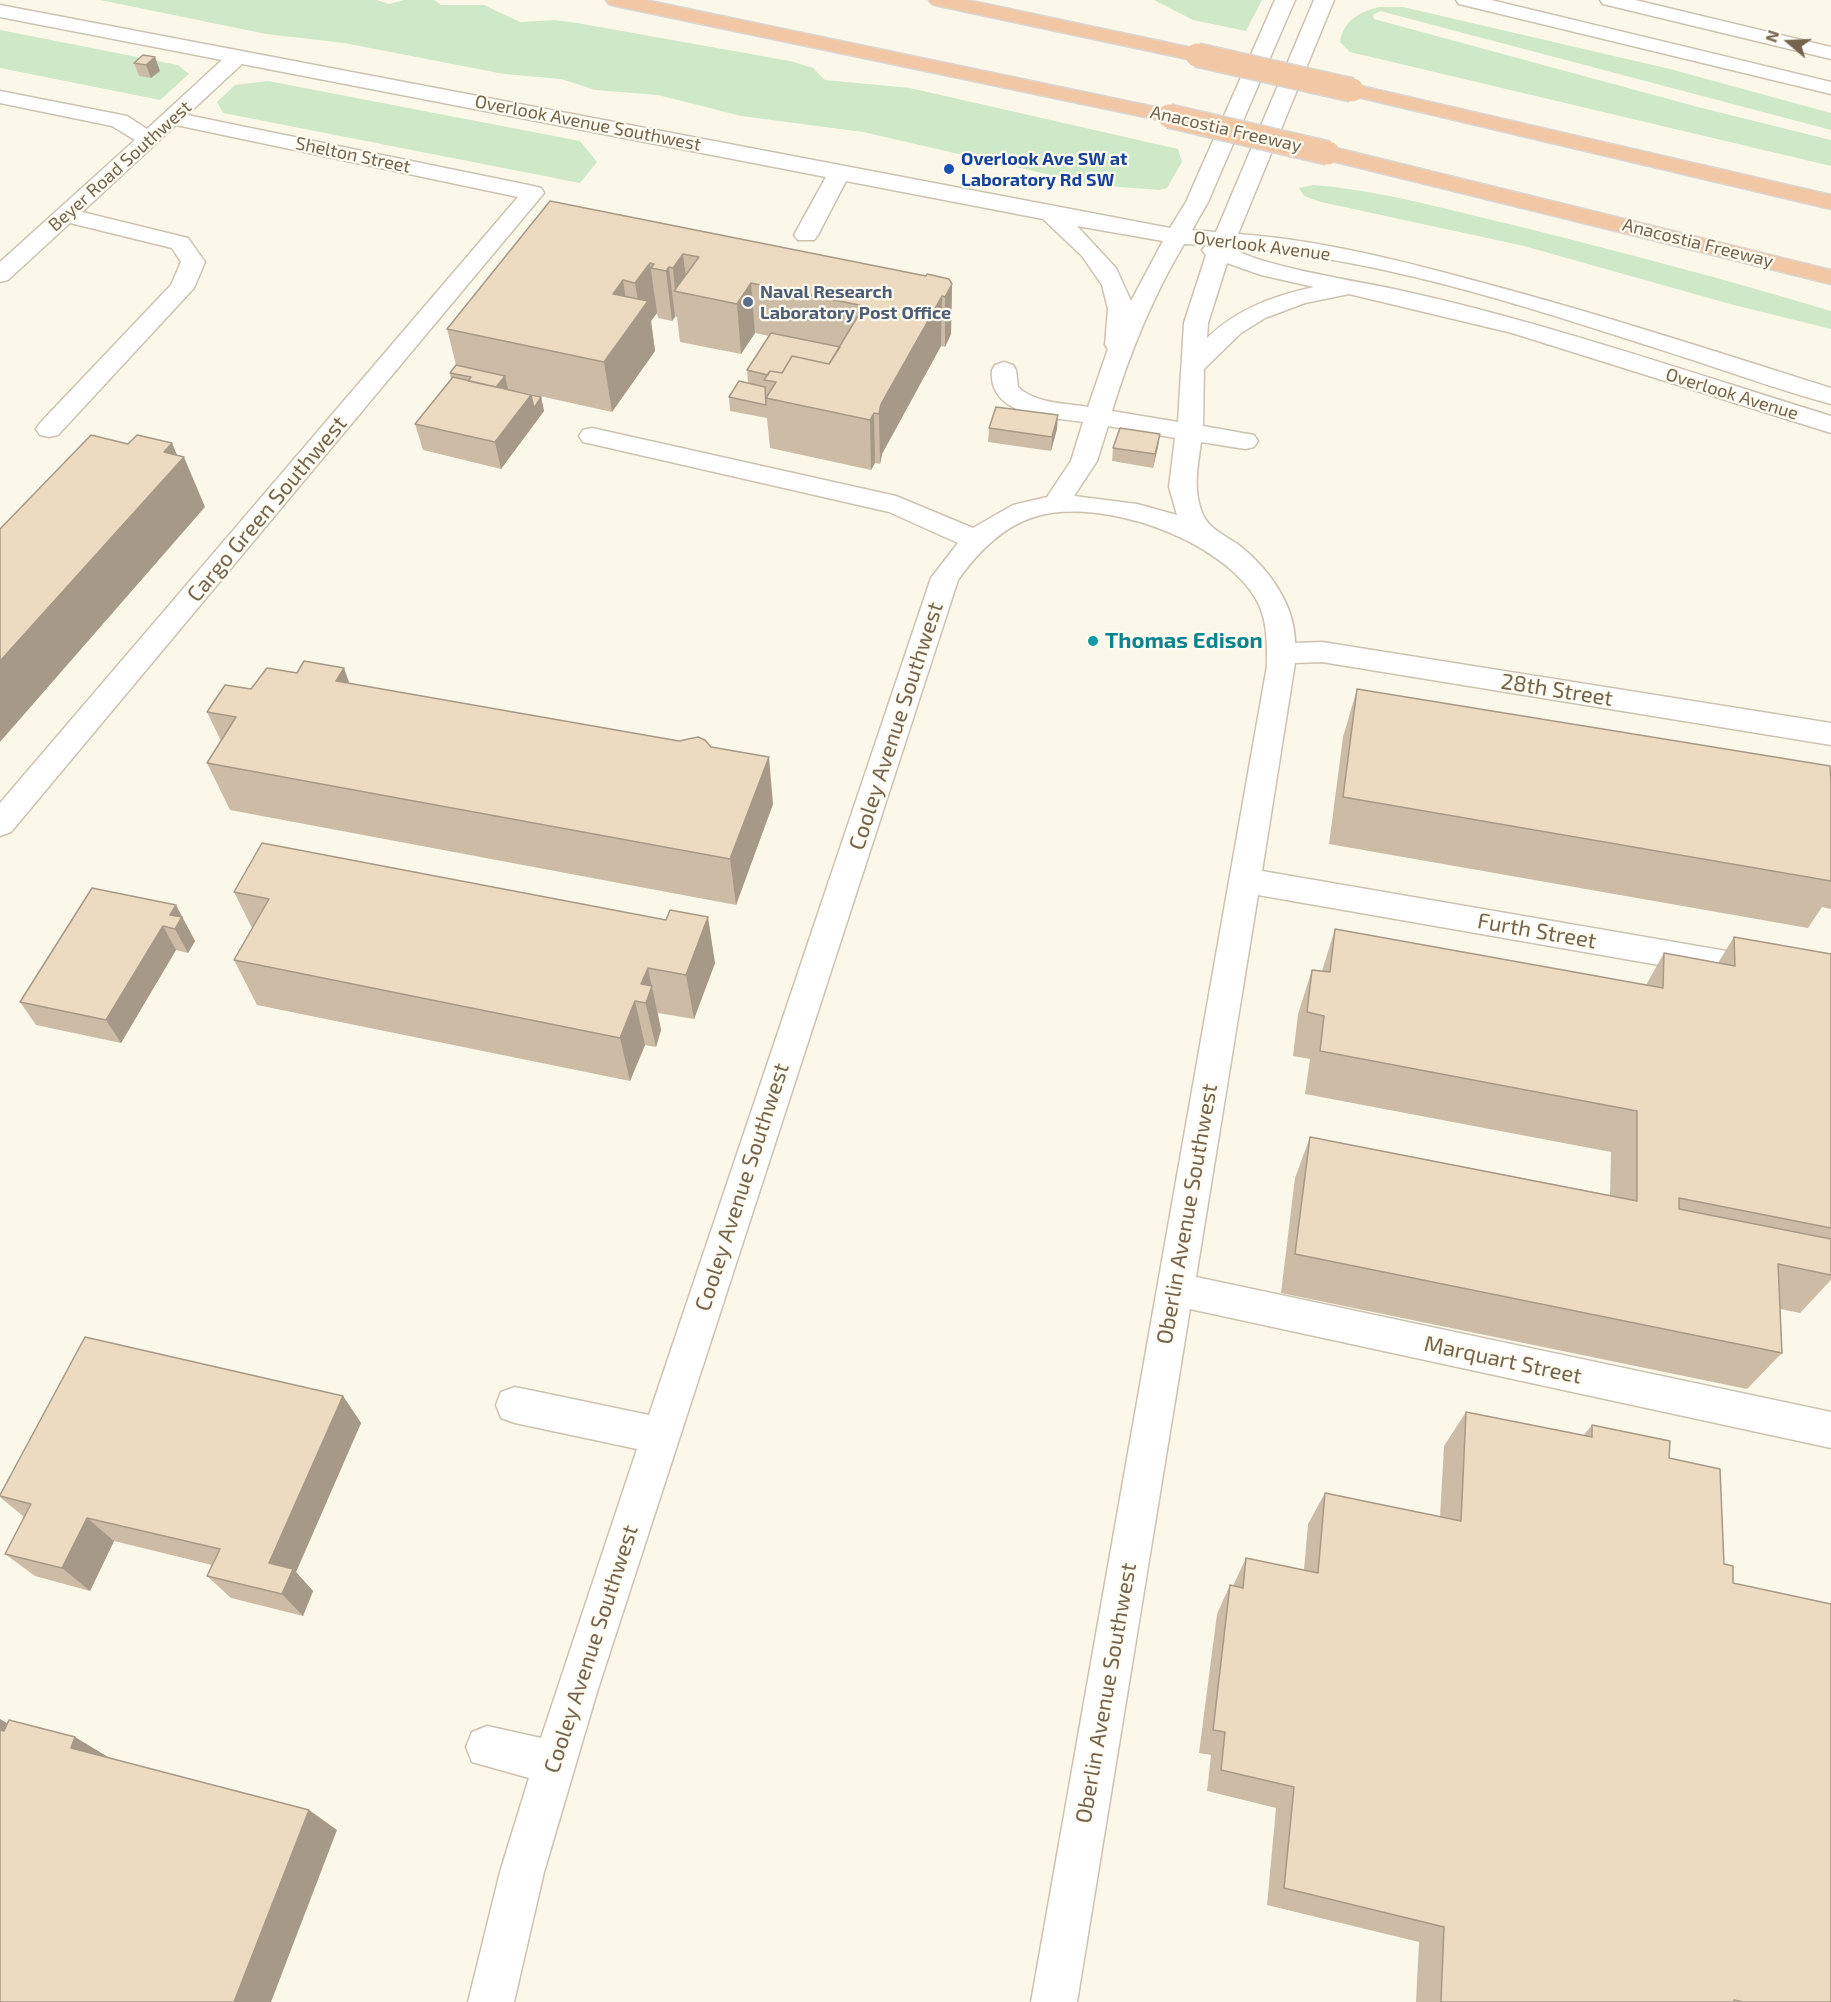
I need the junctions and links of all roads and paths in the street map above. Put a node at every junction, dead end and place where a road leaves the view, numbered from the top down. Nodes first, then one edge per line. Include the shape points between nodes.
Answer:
1 (616, 0) edge
2 (939, 0) edge
3 (1008, 0) edge
4 (1285, 0) edge
5 (1324, 0) edge
6 (1466, 0) edge
7 (1610, 0) edge
8 (0, 10) edge
9 (1200, 49) junction
10 (1831, 54) edge
11 (239, 56) junction
12 (1831, 88) edge
13 (0, 97) edge
14 (172, 118) junction
15 (148, 139) junction
16 (840, 172) junction
17 (533, 193) joint
18 (1831, 201) edge
19 (1050, 213) junction
20 (65, 215) junction
21 (806, 235) dead end
22 (1176, 236) junction
23 (1221, 246) junction
24 (0, 275) edge
25 (1831, 277) edge
26 (1357, 288) junction
27 (1116, 358) junction
28 (1192, 367) junction
29 (1004, 370) dead end
30 (1831, 396) edge
31 (1098, 418) junction
32 (1831, 425) edge
33 (48, 429) dead end
34 (1189, 432) junction
35 (592, 436) dead end
36 (1245, 441) dead end
37 (1055, 505) junction
38 (1128, 510) joint
39 (1203, 537) junction
40 (976, 540) junction
41 (1283, 653) junction
42 (1831, 734) edge
43 (0, 824) edge
44 (1244, 880) junction
45 (1831, 982) edge
46 (1175, 1289) junction
47 (515, 1405) dead end
48 (1831, 1430) edge
49 (661, 1436) junction
50 (487, 1747) dead end
51 (555, 1763) junction
52 (491, 2002) edge
53 (1054, 2002) edge

1 - 25 highway, Anacostia Freeway, bridge via 1169,116
2 - 9 highway
3 - 9 highway
4 - 22 street via 1197,202
5 - 23 street
6 - 12 street
7 - 10 street
8 - 11 street, Overlook Avenue Southwest
9 - 18 highway, bridge
11 - 14 street, Beyer Road Southwest
11 - 16 street, Overlook Avenue Southwest
13 - 15 street via 119,121
14 - 15 street, Beyer Road Southwest
14 - 17 street, Shelton Street
15 - 20 street, Beyer Road Southwest
16 - 19 street, Overlook Avenue Southwest
16 - 21 street
17 - 43 street, Cargo Green Southwest
19 - 22 street, Overlook Avenue Southwest
19 - 27 street via 1088,250 1115,288 1119,311
20 - 24 street, Beyer Road Southwest
20 - 33 street via 180,243 193,262 182,288
22 - 23 street, Overlook Avenue
22 - 27 street
23 - 26 street, Overlook Avenue via 1269,270
23 - 28 street via 1199,308
23 - 30 street, Overlook Avenue via 1321,251 1481,288
26 - 28 street via 1301,297 1251,316
26 - 32 street, Overlook Avenue via 1521,328
27 - 31 street
28 - 34 street
29 - 31 street via 1004,386 1018,400
31 - 34 street
31 - 37 street via 1084,461
34 - 36 street
34 - 39 street via 1182,487 1188,511
35 - 40 street via 896,506
37 - 38 street, Cooley Avenue Southwest
37 - 40 street, Cooley Avenue Southwest via 1023,511
38 - 39 street, Oberlin Avenue Southwest via 1175,522
39 - 41 street, Oberlin Avenue Southwest via 1236,558 1258,579 1278,615
40 - 49 street, Cooley Avenue Southwest via 945,578
41 - 42 street, 28th Street via 1322,652
41 - 44 street, Oberlin Avenue Southwest
44 - 45 street, Furth Street
44 - 46 street, Oberlin Avenue Southwest
46 - 48 street, Marquart Street
46 - 53 street, Oberlin Avenue Southwest
47 - 49 street
49 - 51 street, Cooley Avenue Southwest
50 - 51 street
51 - 52 street, Cooley Avenue Southwest via 514,1901

